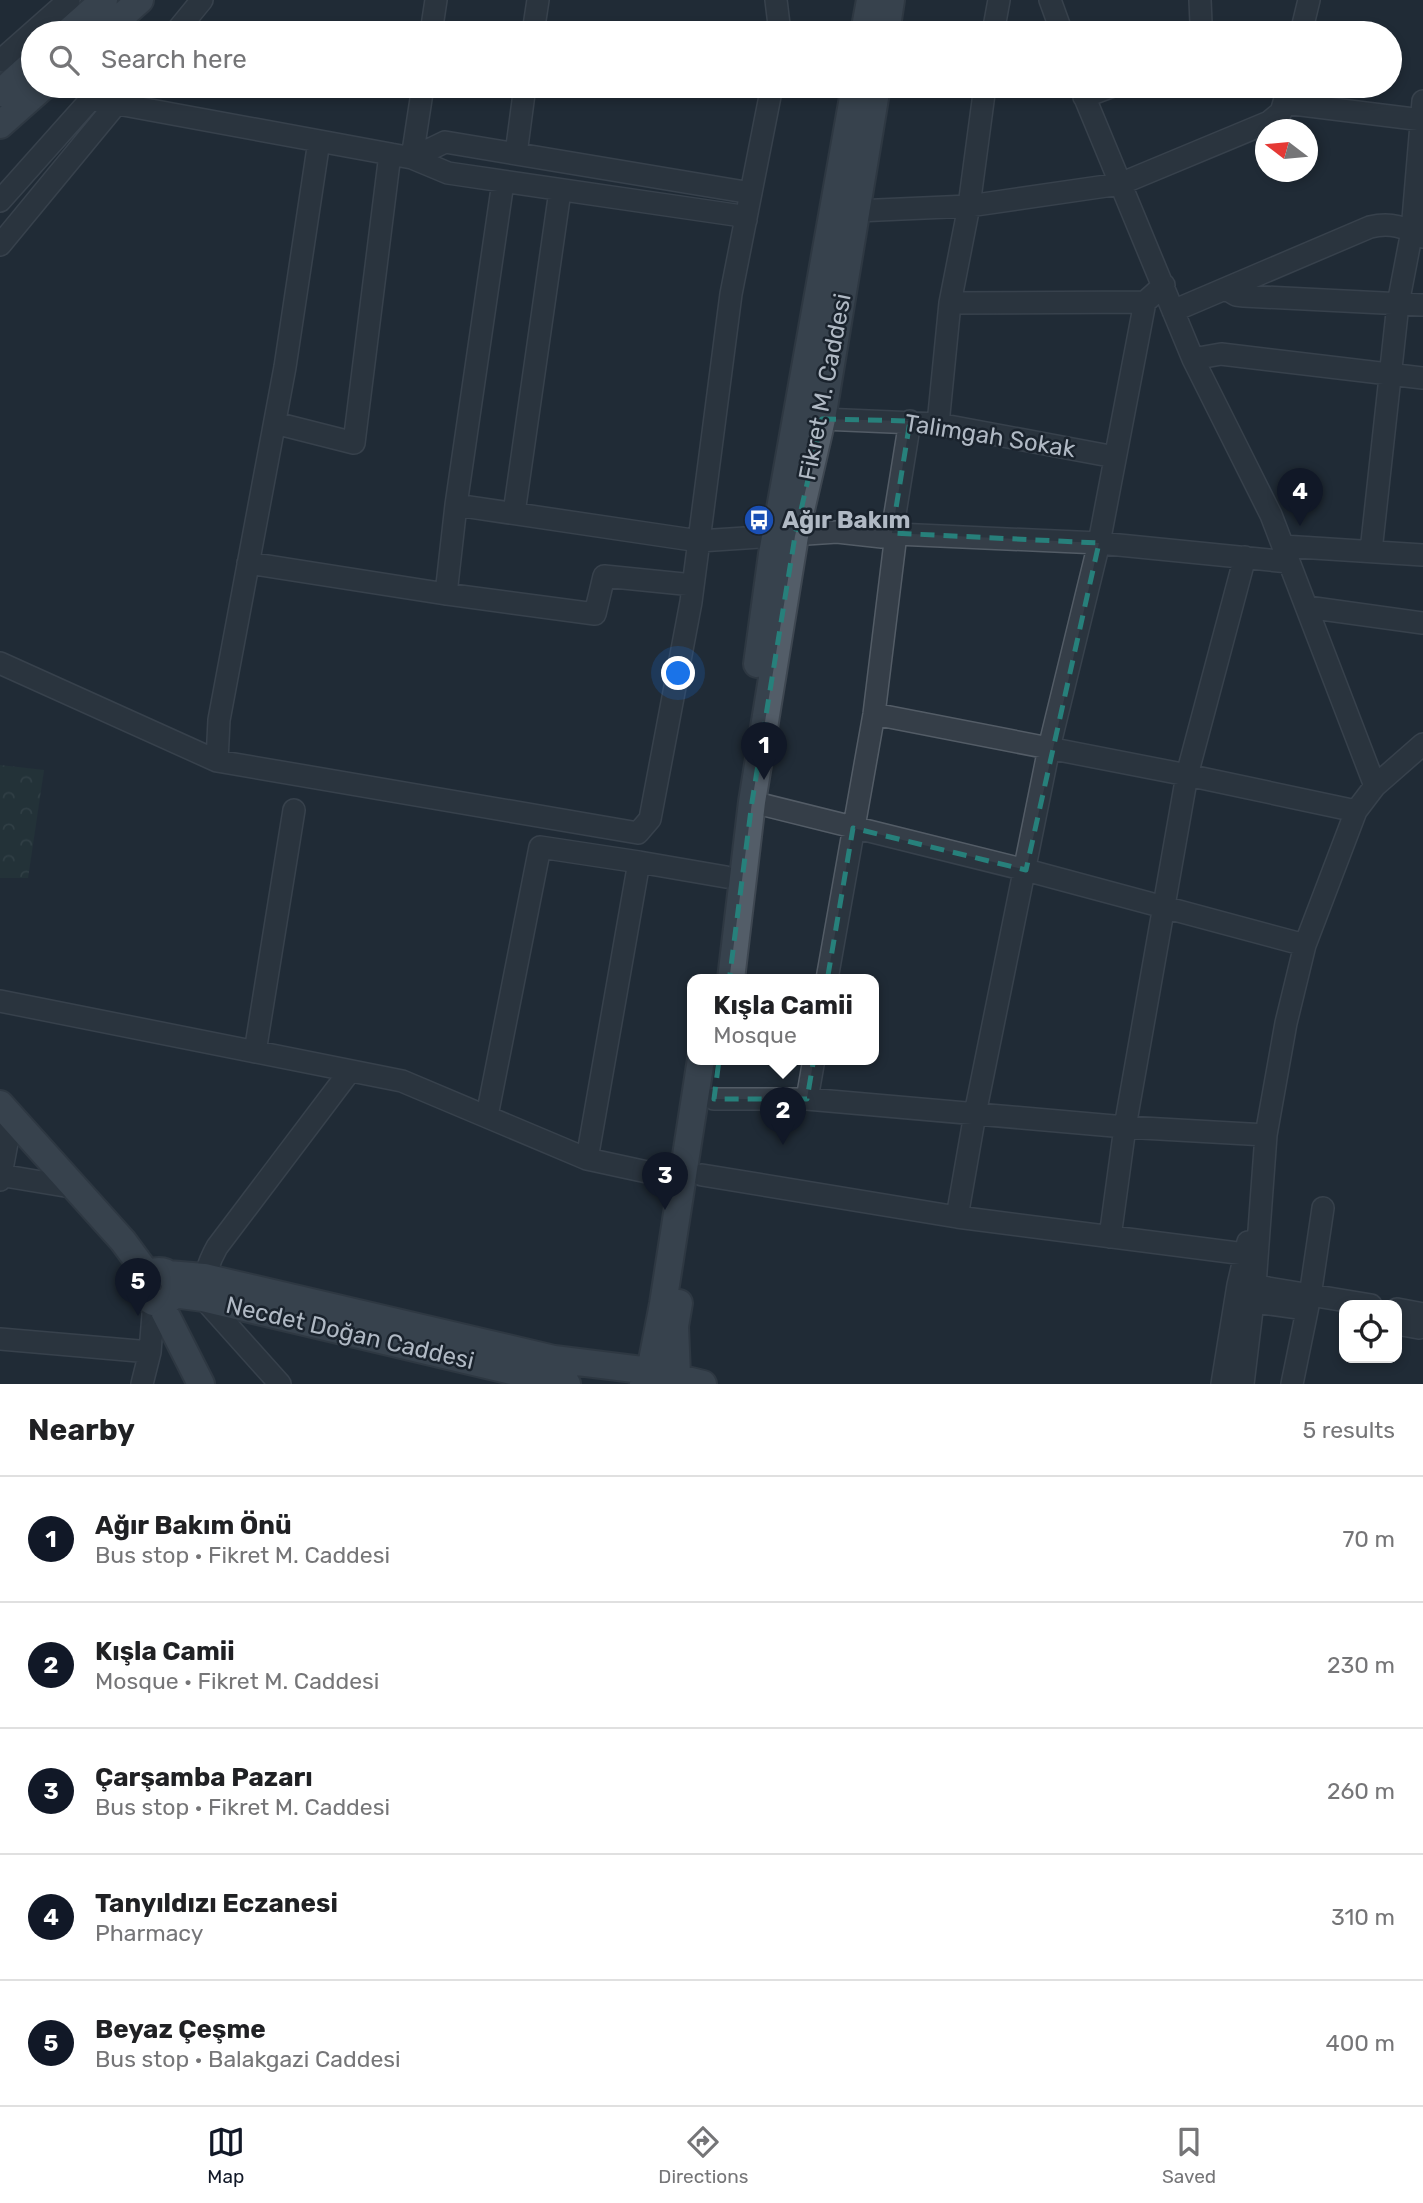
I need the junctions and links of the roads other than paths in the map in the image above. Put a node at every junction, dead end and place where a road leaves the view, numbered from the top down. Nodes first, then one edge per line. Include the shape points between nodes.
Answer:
1 (69, 0) edge
2 (104, 0) edge
3 (140, 0) edge
4 (202, 0) edge
5 (436, 0) edge
6 (538, 0) edge
7 (776, 0) edge
8 (870, 0) edge
9 (891, 0) edge
10 (999, 0) edge
11 (1050, 0) edge
12 (1200, 0) edge
13 (1309, 0) edge
14 (45, 21) edge
15 (80, 21) edge
16 (116, 21) edge
17 (185, 21) edge
18 (433, 21) edge
19 (535, 21) edge
20 (779, 21) edge
21 (866, 21) edge
22 (888, 21) edge
23 (995, 21) edge
24 (1058, 21) edge
25 (1200, 21) edge
26 (1304, 21) edge
27 (21, 42) edge
28 (0, 61) edge
29 (21, 74) edge
30 (0, 93) edge
31 (30, 98) edge
32 (121, 98) edge
33 (421, 98) edge
34 (524, 98) edge
35 (770, 98) edge
36 (853, 98) edge
37 (875, 98) edge
38 (983, 98) edge
39 (1085, 98) edge
40 (1286, 98) edge
41 (1315, 98) edge
42 (117, 103) junction
43 (1422, 113) edge
44 (0, 125) edge
45 (319, 141) junction
46 (390, 154) junction
47 (516, 154) junction
48 (412, 158) junction
49 (503, 182) junction
50 (1119, 184) junction
51 (560, 191) junction
52 (751, 193) junction
53 (0, 201) edge
54 (969, 206) junction
55 (856, 211) junction
56 (746, 220) junction
57 (1417, 234) edge
58 (0, 245) edge
59 (1164, 285) junction
60 (1226, 289) junction
61 (1145, 302) junction
62 (950, 303) junction
63 (1398, 304) junction
64 (1423, 305) edge
65 (1173, 311) junction
66 (1193, 359) junction
67 (1391, 374) junction
68 (1423, 378) edge
69 (821, 419) junction
70 (911, 421) junction
71 (275, 423) junction
72 (938, 424) junction
73 (1115, 457) junction
74 (456, 505) junction
75 (514, 513) junction
76 (896, 534) junction
77 (785, 536) junction
78 (699, 541) junction
79 (1099, 543) junction
80 (1371, 551) junction
81 (1286, 554) junction
82 (1423, 555) edge
83 (1245, 557) junction
84 (248, 563) junction
85 (693, 585) junction
86 (446, 594) junction
87 (1307, 607) junction
88 (1423, 623) edge
89 (0, 663) edge
90 (874, 714) junction
91 (1423, 744) edge
92 (1049, 748) junction
93 (217, 761) junction
94 (1187, 775) junction
95 (1375, 786) junction
96 (752, 802) junction
97 (293, 810) dead end
98 (1356, 811) junction
99 (853, 828) junction
100 (639, 862) junction
101 (1026, 870) junction
102 (726, 877) junction
103 (1164, 908) junction
104 (1305, 945) junction
105 (714, 974) edge
106 (732, 974) edge
107 (828, 974) edge
108 (0, 1001) edge
109 (255, 1052) junction
110 (701, 1065) edge
111 (719, 1065) edge
112 (813, 1065) edge
113 (350, 1071) junction
114 (714, 1099) junction
115 (807, 1099) junction
116 (6, 1110) edge
117 (975, 1114) junction
118 (487, 1116) junction
119 (1125, 1127) junction
120 (1266, 1135) junction
121 (587, 1158) junction
122 (0, 1177) edge
123 (693, 1178) junction
124 (77, 1188) junction
125 (1262, 1189) junction
126 (1323, 1208) dead end
127 (957, 1217) junction
128 (1110, 1237) junction
129 (1245, 1254) junction
130 (204, 1288) junction
131 (161, 1290) junction
132 (1246, 1292) junction
133 (1308, 1302) junction
134 (1339, 1303) edge
135 (1402, 1310) edge
136 (1339, 1313) edge
137 (1423, 1314) edge
138 (1402, 1325) edge
139 (1423, 1325) edge
140 (0, 1339) edge
141 (150, 1352) junction
142 (646, 1377) edge
143 (676, 1380) edge
144 (142, 1384) edge
145 (201, 1384) edge
146 (280, 1384) edge
147 (567, 1384) edge
148 (704, 1384) edge
149 (1222, 1384) edge
150 (1243, 1384) edge
151 (1292, 1384) edge

1 - 14 street
2 - 15 main road
3 - 16 main road
4 - 17 street
5 - 18 street
6 - 19 street
7 - 20 street
8 - 21 main road
9 - 22 main road
10 - 23 street
11 - 24 street
12 - 25 street
13 - 26 street
27 - 28 street
29 - 30 main road
31 - 44 main road
32 - 42 street
33 - 48 street
34 - 47 street
35 - 52 street
36 - 77 main road
37 - 55 main road, Fikret M. Caddesi
38 - 54 street
39 - 50 street
40 - 50 street via 1281,112 1269,122
41 - 43 street
42 - 45 street
42 - 53 street via 91,99
42 - 58 street
43 - 57 street
45 - 46 street
45 - 71 street
46 - 48 street
46 - 71 street via 354,443
47 - 48 street via 445,142
47 - 52 street
48 - 49 street via 448,173
49 - 51 street
49 - 74 street
50 - 54 street
50 - 59 street
51 - 56 street
51 - 75 street
52 - 56 street
54 - 55 street
54 - 62 street
55 - 69 main road, Fikret M. Caddesi
56 - 78 street via 731,294
57 - 60 street via 1391,224 1370,227
57 - 63 street
59 - 61 street
59 - 65 street
60 - 63 street via 1244,296
60 - 65 street
61 - 62 street
61 - 73 street
62 - 72 street
63 - 64 street
63 - 67 street
65 - 66 street
66 - 67 street via 1221,355
66 - 81 street
67 - 68 street
67 - 80 street
69 - 70 street, Talimgah Sokak
69 - 77 main road, Fikret M. Caddesi
70 - 72 street, Talimgah Sokak
70 - 76 street via 894,520
71 - 84 street
72 - 73 street, Talimgah Sokak
73 - 79 street
74 - 75 street
74 - 86 street
75 - 78 street
76 - 77 street
76 - 79 street
76 - 90 street
77 - 78 street
77 - 96 main road, Fikret M. Caddesi
77 - 102 main road
78 - 85 street
79 - 83 street
79 - 92 street
80 - 81 street
80 - 82 street
81 - 83 street
81 - 87 street
83 - 94 street
84 - 86 street
84 - 93 street via 219,720
85 - 86 street via 604,576 595,614
85 - 93 street via 650,819 638,833
87 - 88 street
87 - 95 street
89 - 93 street
90 - 92 street
90 - 99 street
91 - 95 street
92 - 94 street
92 - 101 street
94 - 98 street
94 - 103 street
95 - 98 street
96 - 99 street
96 - 106 main road, Fikret M. Caddesi
97 - 109 street
98 - 104 street
99 - 101 street
99 - 107 street
100 - 102 street
100 - 118 street via 540,847
100 - 121 street
101 - 103 street
101 - 117 street
102 - 105 main road
103 - 104 street
103 - 119 street
104 - 120 street
108 - 109 street
109 - 113 street
110 - 123 main road
111 - 114 main road
112 - 115 street
113 - 118 street via 402,1081
113 - 130 street via 217,1248 208,1264
114 - 115 street
114 - 123 main road
115 - 117 street
116 - 122 street
116 - 124 main road
117 - 119 street
117 - 127 street
118 - 121 street
119 - 120 street
119 - 128 street
120 - 125 street
121 - 123 street
122 - 124 street
123 - 127 street
123 - 142 main road
123 - 143 main road via 675,1326
124 - 131 main road
125 - 129 street
125 - 132 street
126 - 133 street
127 - 128 street
128 - 129 street
129 - 132 street
130 - 131 main road, Necdet Doğan Caddesi
130 - 142 main road
130 - 146 street
130 - 147 main road, Necdet Doğan Caddesi
131 - 141 street
131 - 145 main road
132 - 133 street
132 - 149 street
132 - 150 street
133 - 134 street
133 - 136 street
133 - 151 street
135 - 137 street
138 - 139 street
140 - 141 street
141 - 144 street
142 - 143 main road
143 - 148 main road

